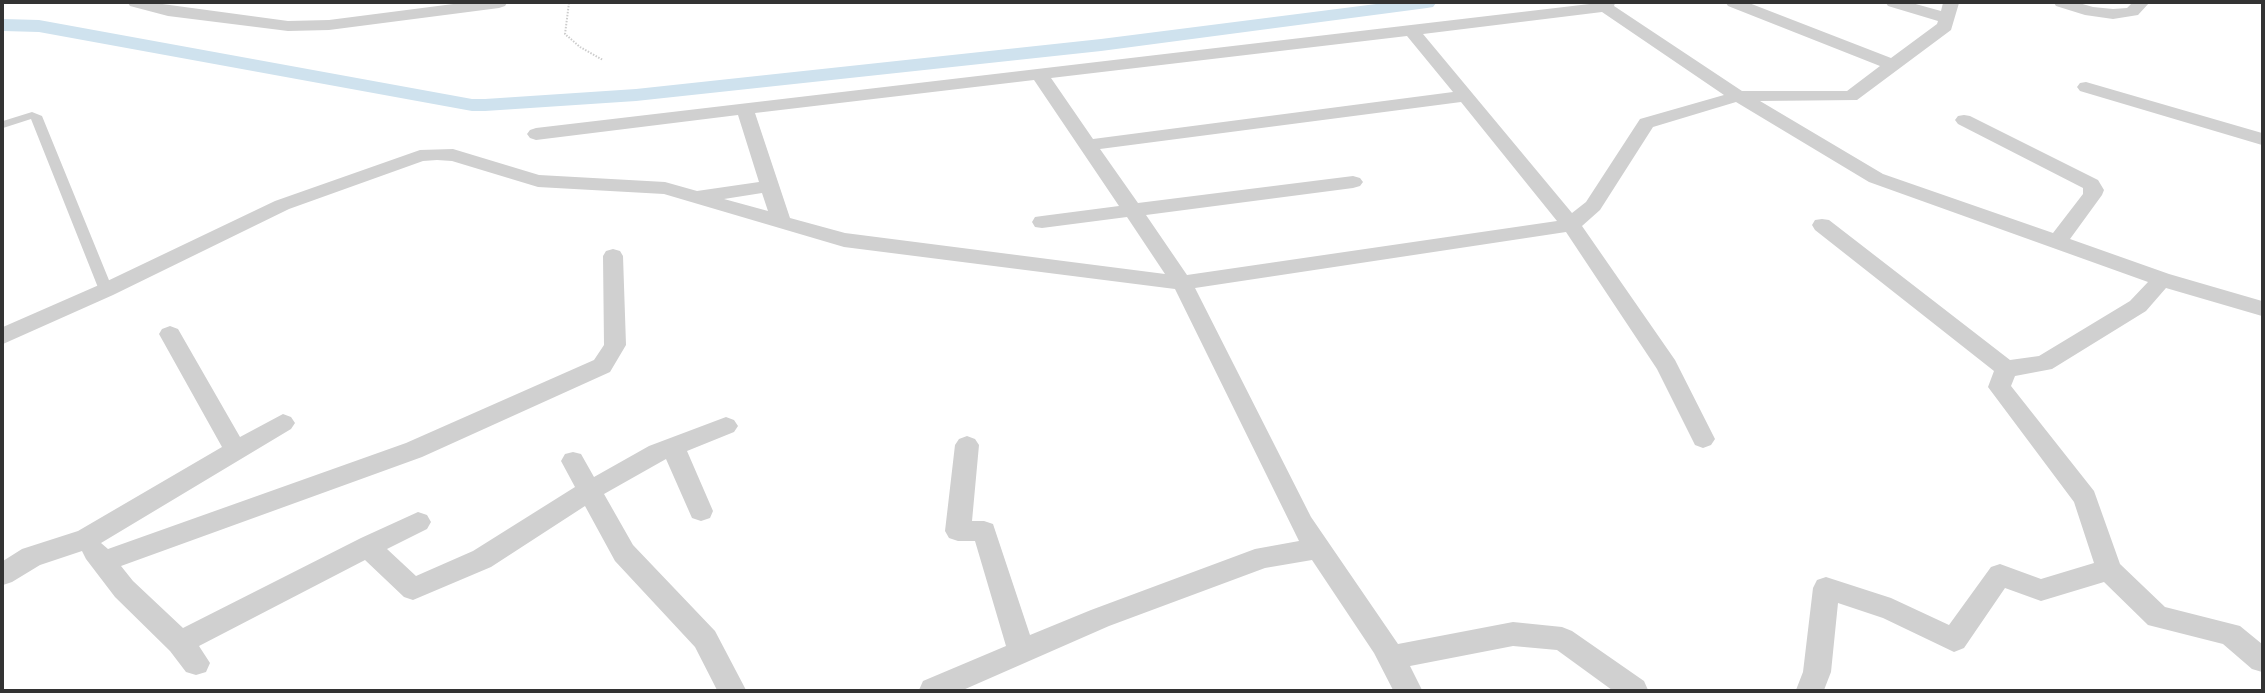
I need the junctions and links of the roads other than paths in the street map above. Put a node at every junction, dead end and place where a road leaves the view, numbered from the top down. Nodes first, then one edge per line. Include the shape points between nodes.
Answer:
1 (136, 3) edge
2 (191, 3) edge
3 (416, 3) edge
4 (499, 3) edge
5 (1734, 3) edge
6 (1894, 3) edge
7 (2062, 3) edge
8 (2140, 3) edge
9 (1606, 5) edge
10 (1949, 10) edge
11 (1412, 30) junction
12 (1893, 64) junction
13 (1039, 74) junction
14 (2086, 87) dead end
15 (1466, 96) junction
16 (1738, 96) junction
17 (745, 109) junction
18 (1964, 120) dead end
19 (3, 125) edge
20 (536, 134) dead end
21 (2262, 139) edge
22 (1087, 145) junction
23 (1353, 182) dead end
24 (770, 186) junction
25 (695, 197) junction
26 (1132, 210) junction
27 (781, 221) junction
28 (1042, 222) dead end
29 (1571, 224) junction
30 (1822, 225) dead end
31 (2057, 242) junction
32 (613, 256) dead end
33 (2162, 279) junction
34 (1182, 283) junction
35 (106, 290) junction
36 (2262, 309) edge
37 (170, 334) dead end
38 (3, 336) edge
39 (2006, 369) junction
40 (283, 423) dead end
41 (726, 426) dead end
42 (1703, 439) dead end
43 (967, 446) dead end
44 (673, 447) junction
45 (236, 450) junction
46 (573, 461) dead end
47 (589, 491) junction
48 (701, 512) dead end
49 (418, 522) dead end
50 (86, 539) junction
51 (370, 545) junction
52 (1319, 548) junction
53 (104, 561) junction
54 (2109, 570) junction
55 (3, 574) edge
56 (180, 643) junction
57 (1022, 652) junction
58 (1391, 658) junction
59 (2262, 660) edge
60 (196, 663) dead end
61 (732, 690) edge
62 (933, 690) edge
63 (1408, 690) edge
64 (1634, 690) edge
65 (1810, 690) edge

1 - 4 street via 168,11 288,26 329,24
2 - 3 street via 294,15 366,10
5 - 12 street
6 - 10 street
7 - 8 street via 2091,12 2113,14 2132,12
9 - 11 street
9 - 16 street
10 - 12 street via 1945,26
11 - 13 street
11 - 15 street
12 - 16 street via 1851,96
13 - 17 street
13 - 22 street
14 - 21 street
15 - 22 street
15 - 29 street
16 - 29 street via 1646,123 1593,206
16 - 31 street via 1876,178
17 - 20 street
17 - 24 street
18 - 31 street via 2090,184 2094,190 2092,195
19 - 35 lane via 22,117 36,116
22 - 26 street
23 - 26 street
24 - 25 street
24 - 27 street
25 - 27 street
25 - 35 street via 665,188 538,181 453,154 420,156 282,205
26 - 28 street
26 - 34 street
27 - 34 street via 844,240
29 - 34 street
29 - 42 street via 1667,366
30 - 39 street
31 - 33 street
32 - 53 street via 615,345 602,366 414,450
33 - 36 street
33 - 39 street via 2138,306 2044,363
34 - 52 street via 1302,524
35 - 38 street
37 - 45 street
39 - 54 street via 1999,387 2085,498
40 - 45 street
41 - 44 street
43 - 57 street via 958,531 984,531
44 - 47 street via 657,453
44 - 48 street
45 - 50 street
46 - 47 street
47 - 51 street via 482,559 413,589 374,553
47 - 61 street via 624,554 705,639
49 - 51 street
50 - 53 street
50 - 55 street via 32,557
51 - 56 street
52 - 57 street via 1264,557 1100,618
52 - 58 street
53 - 56 street via 124,589
54 - 59 street via 2157,617 2230,634
54 - 65 street via 2042,590 2000,575 1954,640 1890,609 1826,588 1817,672
56 - 60 street
57 - 62 street
58 - 63 street
58 - 64 street via 1513,634 1562,639

